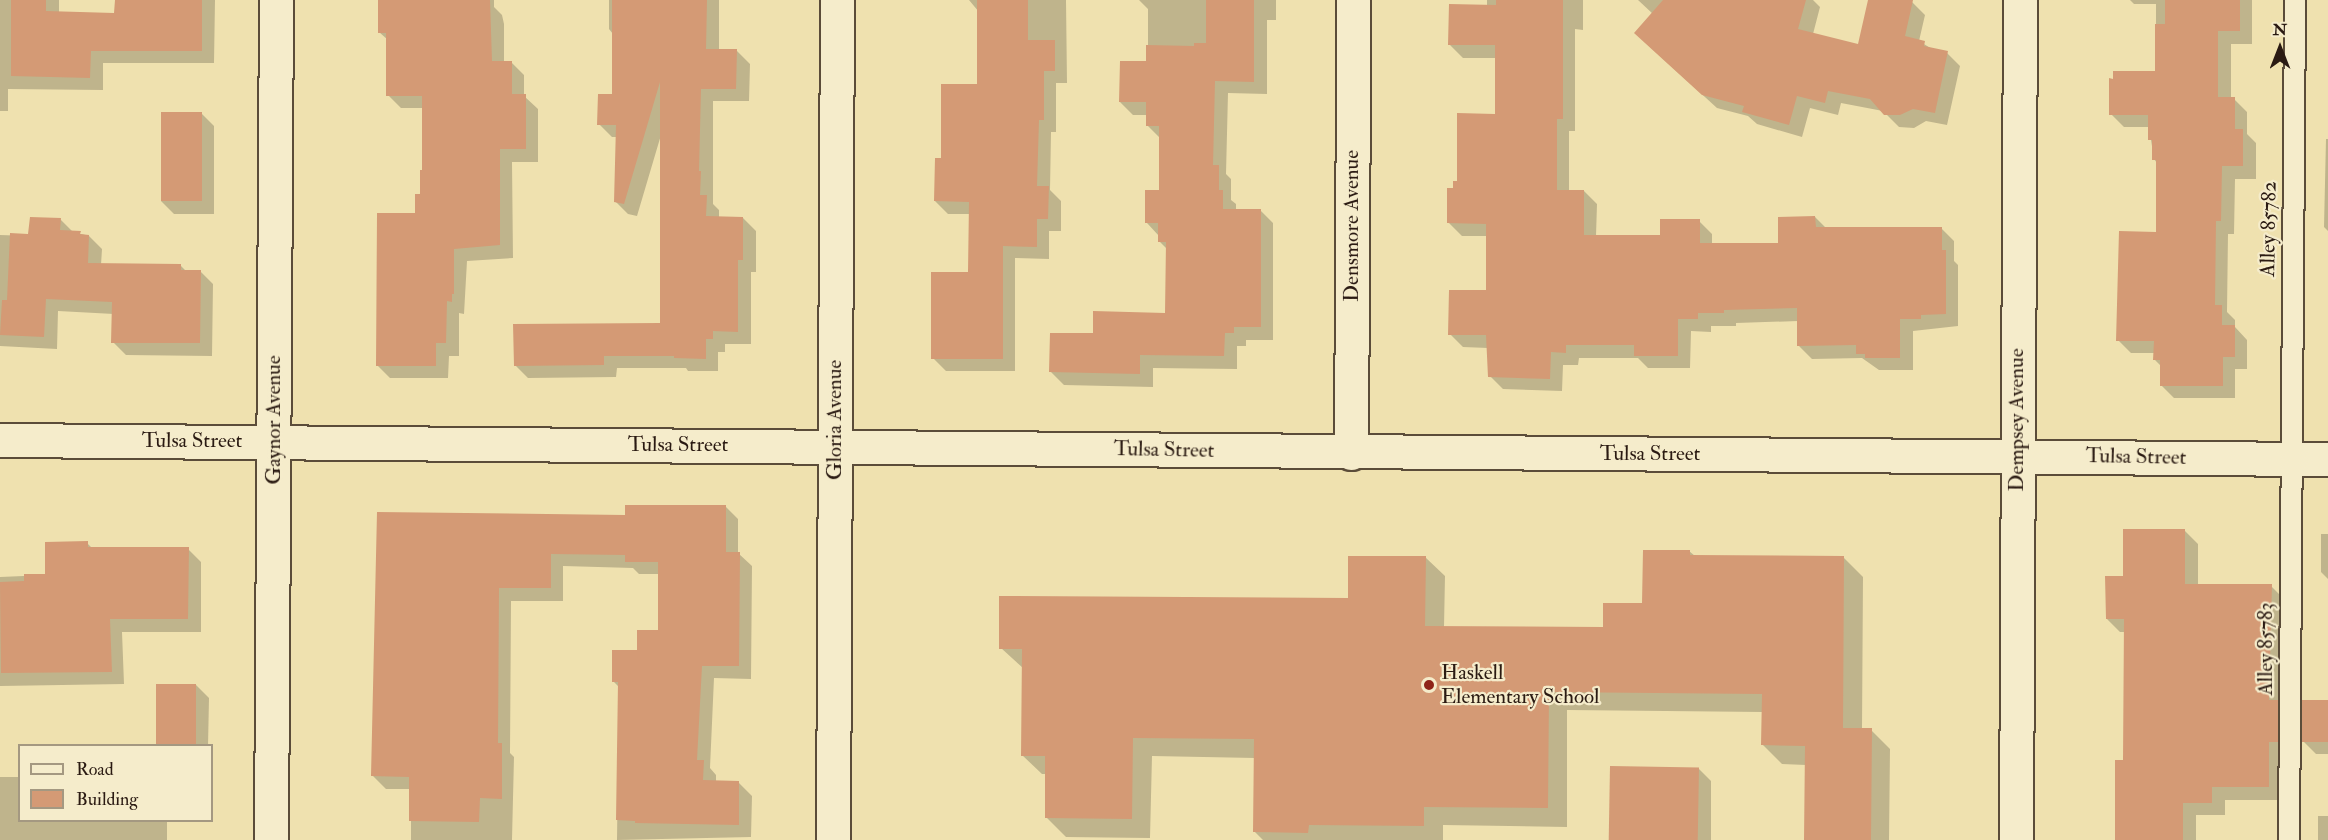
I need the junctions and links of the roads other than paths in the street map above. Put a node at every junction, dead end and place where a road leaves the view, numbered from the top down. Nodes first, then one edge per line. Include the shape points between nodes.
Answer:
1 (276, 0) edge
2 (837, 0) edge
3 (1353, 0) edge
4 (2020, 0) edge
5 (2295, 0) edge
6 (0, 440) edge
7 (274, 442) junction
8 (835, 446) junction
9 (1351, 453) junction
10 (2016, 455) junction
11 (2291, 459) junction
12 (2328, 459) edge
13 (270, 840) edge
14 (833, 840) edge
15 (2016, 840) edge
16 (2289, 840) edge

1 - 7 street, Gaynor Avenue
2 - 8 street, Gloria Avenue
3 - 9 street, Densmore Avenue
4 - 10 street, Dempsey Avenue
5 - 11 lane, Alley 85782
6 - 7 street, Tulsa Street
7 - 8 street, Tulsa Street
7 - 13 street, Gaynor Avenue
8 - 9 street, Tulsa Street
8 - 14 street, Gloria Avenue
9 - 10 street, Tulsa Street
10 - 11 street, Tulsa Street
10 - 15 street, Dempsey Avenue
11 - 12 street, Tulsa Street
11 - 16 lane, Alley 85783

